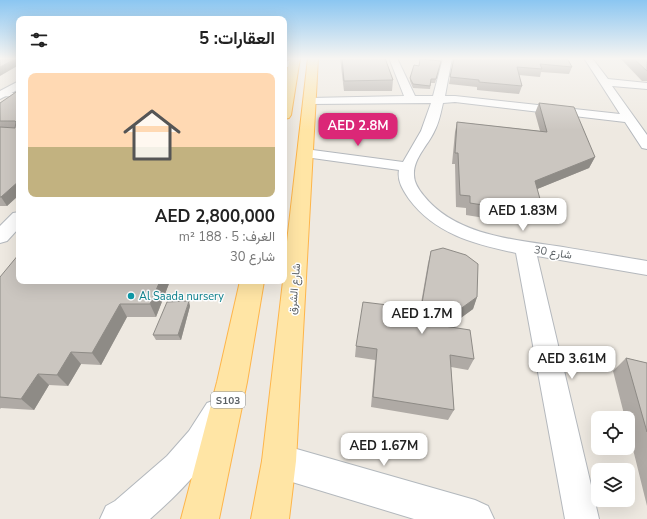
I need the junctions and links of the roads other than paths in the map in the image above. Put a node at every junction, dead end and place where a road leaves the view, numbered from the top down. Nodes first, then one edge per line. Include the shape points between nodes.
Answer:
1 (304, 82) edge
2 (404, 82) edge
3 (441, 82) edge
4 (605, 82) edge
5 (607, 82) edge
6 (647, 86) edge
7 (16, 89) edge
8 (0, 93) edge
9 (437, 98) junction
10 (411, 99) junction
11 (310, 101) junction
12 (287, 113) edge
13 (629, 119) junction
14 (647, 145) edge
15 (306, 150) junction
16 (407, 167) junction
17 (16, 220) edge
18 (0, 237) edge
19 (525, 248) junction
20 (647, 268) edge
21 (251, 284) edge
22 (232, 382) junction
23 (279, 461) junction
24 (119, 519) edge
25 (200, 519) edge
26 (270, 519) edge
27 (475, 519) edge
28 (582, 519) edge

1 - 11 main road, شارع الشرق
2 - 10 street
3 - 9 street
4 - 13 street
5 - 6 street
7 - 8 street
9 - 10 street
9 - 13 street
9 - 16 street via 429,128
10 - 11 street
11 - 15 main road, شارع الشرق
12 - 15 main road via 295,112 301,115
13 - 14 street
15 - 16 street
15 - 23 main road, شارع الشرق
16 - 19 street, شارع 30 via 408,185 417,201 431,214 449,226 472,236
17 - 18 street
19 - 20 street, شارع 30
19 - 28 street
21 - 22 main road, S103
22 - 24 street via 213,425 178,470
22 - 25 main road, S103
23 - 26 main road, شارع الشرق
23 - 27 street

